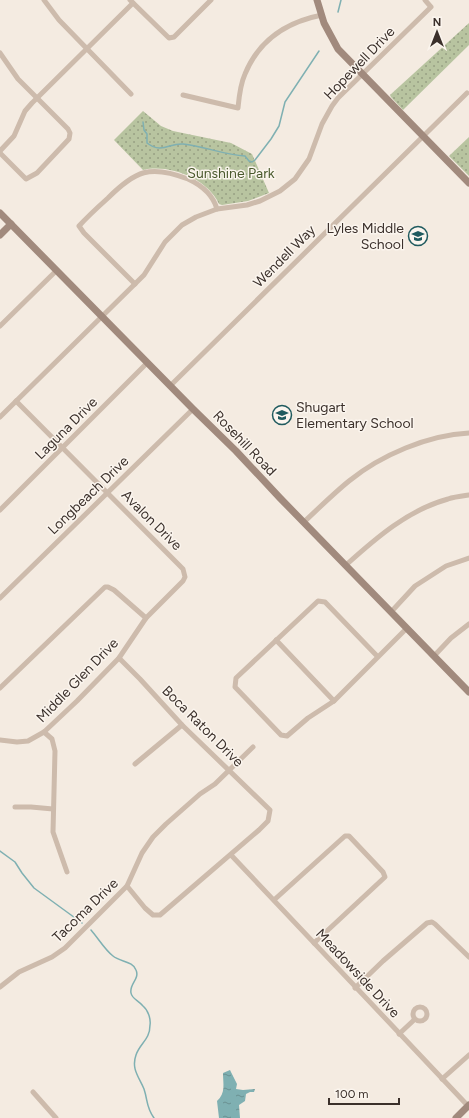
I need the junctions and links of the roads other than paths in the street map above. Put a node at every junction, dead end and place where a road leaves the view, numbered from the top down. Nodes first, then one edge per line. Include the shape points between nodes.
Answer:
1 (44, 0) edge
2 (211, 0) edge
3 (317, 0) edge
4 (424, 0) edge
5 (132, 2) edge
6 (322, 15) junction
7 (88, 49) junction
8 (0, 53) edge
9 (363, 74) junction
10 (467, 93) dead end
11 (131, 94) dead end
12 (183, 95) dead end
13 (36, 98) junction
14 (424, 136) junction
15 (0, 152) edge
16 (469, 183) edge
17 (218, 209) junction
18 (1, 217) edge
19 (11, 224) junction
20 (0, 235) edge
21 (57, 270) junction
22 (135, 284) junction
23 (102, 316) junction
24 (0, 326) edge
25 (147, 362) junction
26 (170, 386) junction
27 (16, 401) junction
28 (193, 409) junction
29 (0, 417) edge
30 (469, 433) edge
31 (63, 448) junction
32 (107, 493) junction
33 (469, 496) edge
34 (0, 510) edge
35 (304, 522) junction
36 (469, 558) edge
37 (346, 565) junction
38 (184, 572) joint
39 (0, 598) edge
40 (391, 612) junction
41 (146, 618) junction
42 (469, 624) edge
43 (407, 628) junction
44 (276, 640) junction
45 (434, 656) junction
46 (378, 657) junction
47 (119, 658) junction
48 (0, 688) edge
49 (469, 692) edge
50 (334, 700) junction
51 (182, 725) junction
52 (44, 732) junction
53 (0, 740) edge
54 (253, 748) dead end
55 (135, 764) dead end
56 (230, 770) junction
57 (15, 807) dead end
58 (53, 809) junction
59 (231, 855) junction
60 (67, 872) dead end
61 (127, 886) junction
62 (274, 900) junction
63 (314, 943) junction
64 (469, 956) edge
65 (0, 987) edge
66 (355, 988) junction
67 (414, 1020) dead end
68 (399, 1034) junction
69 (469, 1055) edge
70 (442, 1079) junction
71 (34, 1092) dead end
72 (469, 1106) edge
73 (56, 1118) edge
74 (456, 1118) edge

1 - 7 street via 59,20
2 - 5 street via 174,37 169,38
3 - 6 street
4 - 9 street, Hopewell Drive via 431,7
5 - 7 street
6 - 9 street via 338,49
6 - 12 street via 293,22 264,42 244,75 238,108
7 - 11 street
7 - 13 street
8 - 13 street via 18,80
9 - 14 street
9 - 17 street, Hopewell Drive via 332,106 322,124 309,159 295,179 280,191 260,201
10 - 14 street, Wendell Way
13 - 15 street via 26,111 14,136
13 - 15 street via 68,129 69,139 37,173 26,179
14 - 16 street
14 - 26 street, Wendell Way
17 - 22 street, Hopewell Drive via 189,221 175,232 162,246 150,268
17 - 22 street via 202,187 166,172 148,172 123,182 80,226
18 - 19 street, Rosehill Road
19 - 20 street
19 - 21 street, Rosehill Road
21 - 23 street, Rosehill Road
21 - 24 street
22 - 23 street, Hopewell Drive
23 - 25 street, Rosehill Road
23 - 27 street, Hopewell Drive
25 - 26 street, Rosehill Road
25 - 31 street, Laguna Drive
26 - 28 street, Rosehill Road
27 - 29 street, Hopewell Drive
27 - 31 street, Avalon Drive
28 - 32 street, Longbeach Drive
28 - 35 street, Rosehill Road
30 - 35 street via 433,439 381,460 350,480
31 - 32 street, Avalon Drive
31 - 34 street, Laguna Drive
32 - 38 street, Avalon Drive
32 - 39 street, Longbeach Drive
33 - 37 street via 448,498 412,513 370,543
35 - 37 street, Rosehill Road
36 - 40 street via 446,566 415,586
37 - 40 street, Rosehill Road
38 - 41 street, Middle Glen Drive via 183,581
40 - 43 street, Rosehill Road
41 - 47 street, Middle Glen Drive
41 - 48 street via 114,590 105,587
42 - 45 street
43 - 45 street, Rosehill Road
43 - 46 street
44 - 46 street via 320,601 325,602
44 - 50 street
44 - 50 street via 236,678 236,690 281,735 285,736 290,735 308,718
45 - 49 street, Rosehill Road
46 - 50 street
47 - 51 street, Boca Raton Drive
47 - 52 street, Middle Glen Drive
51 - 55 street
51 - 56 street, Boca Raton Drive
52 - 53 street, Middle Glen Drive via 28,742
52 - 58 street via 52,739 55,751
54 - 56 street, Tacoma Drive
56 - 59 street, Boca Raton Drive via 270,810 268,821
56 - 61 street, Tacoma Drive via 153,837 142,853
57 - 58 street
58 - 60 street via 53,832
59 - 61 street via 160,915 152,915
59 - 62 street, Meadowside Drive
61 - 65 street, Tacoma Drive via 64,948 19,972
62 - 63 street, Meadowside Drive
62 - 63 street via 345,836 349,836 361,848 385,877
63 - 66 street, Meadowside Drive
64 - 66 street via 435,924 427,923
66 - 68 street, Meadowside Drive
67 - 68 street
68 - 70 street, Meadowside Drive
69 - 70 street
70 - 72 street, Meadowside Drive
71 - 73 street
72 - 74 street

